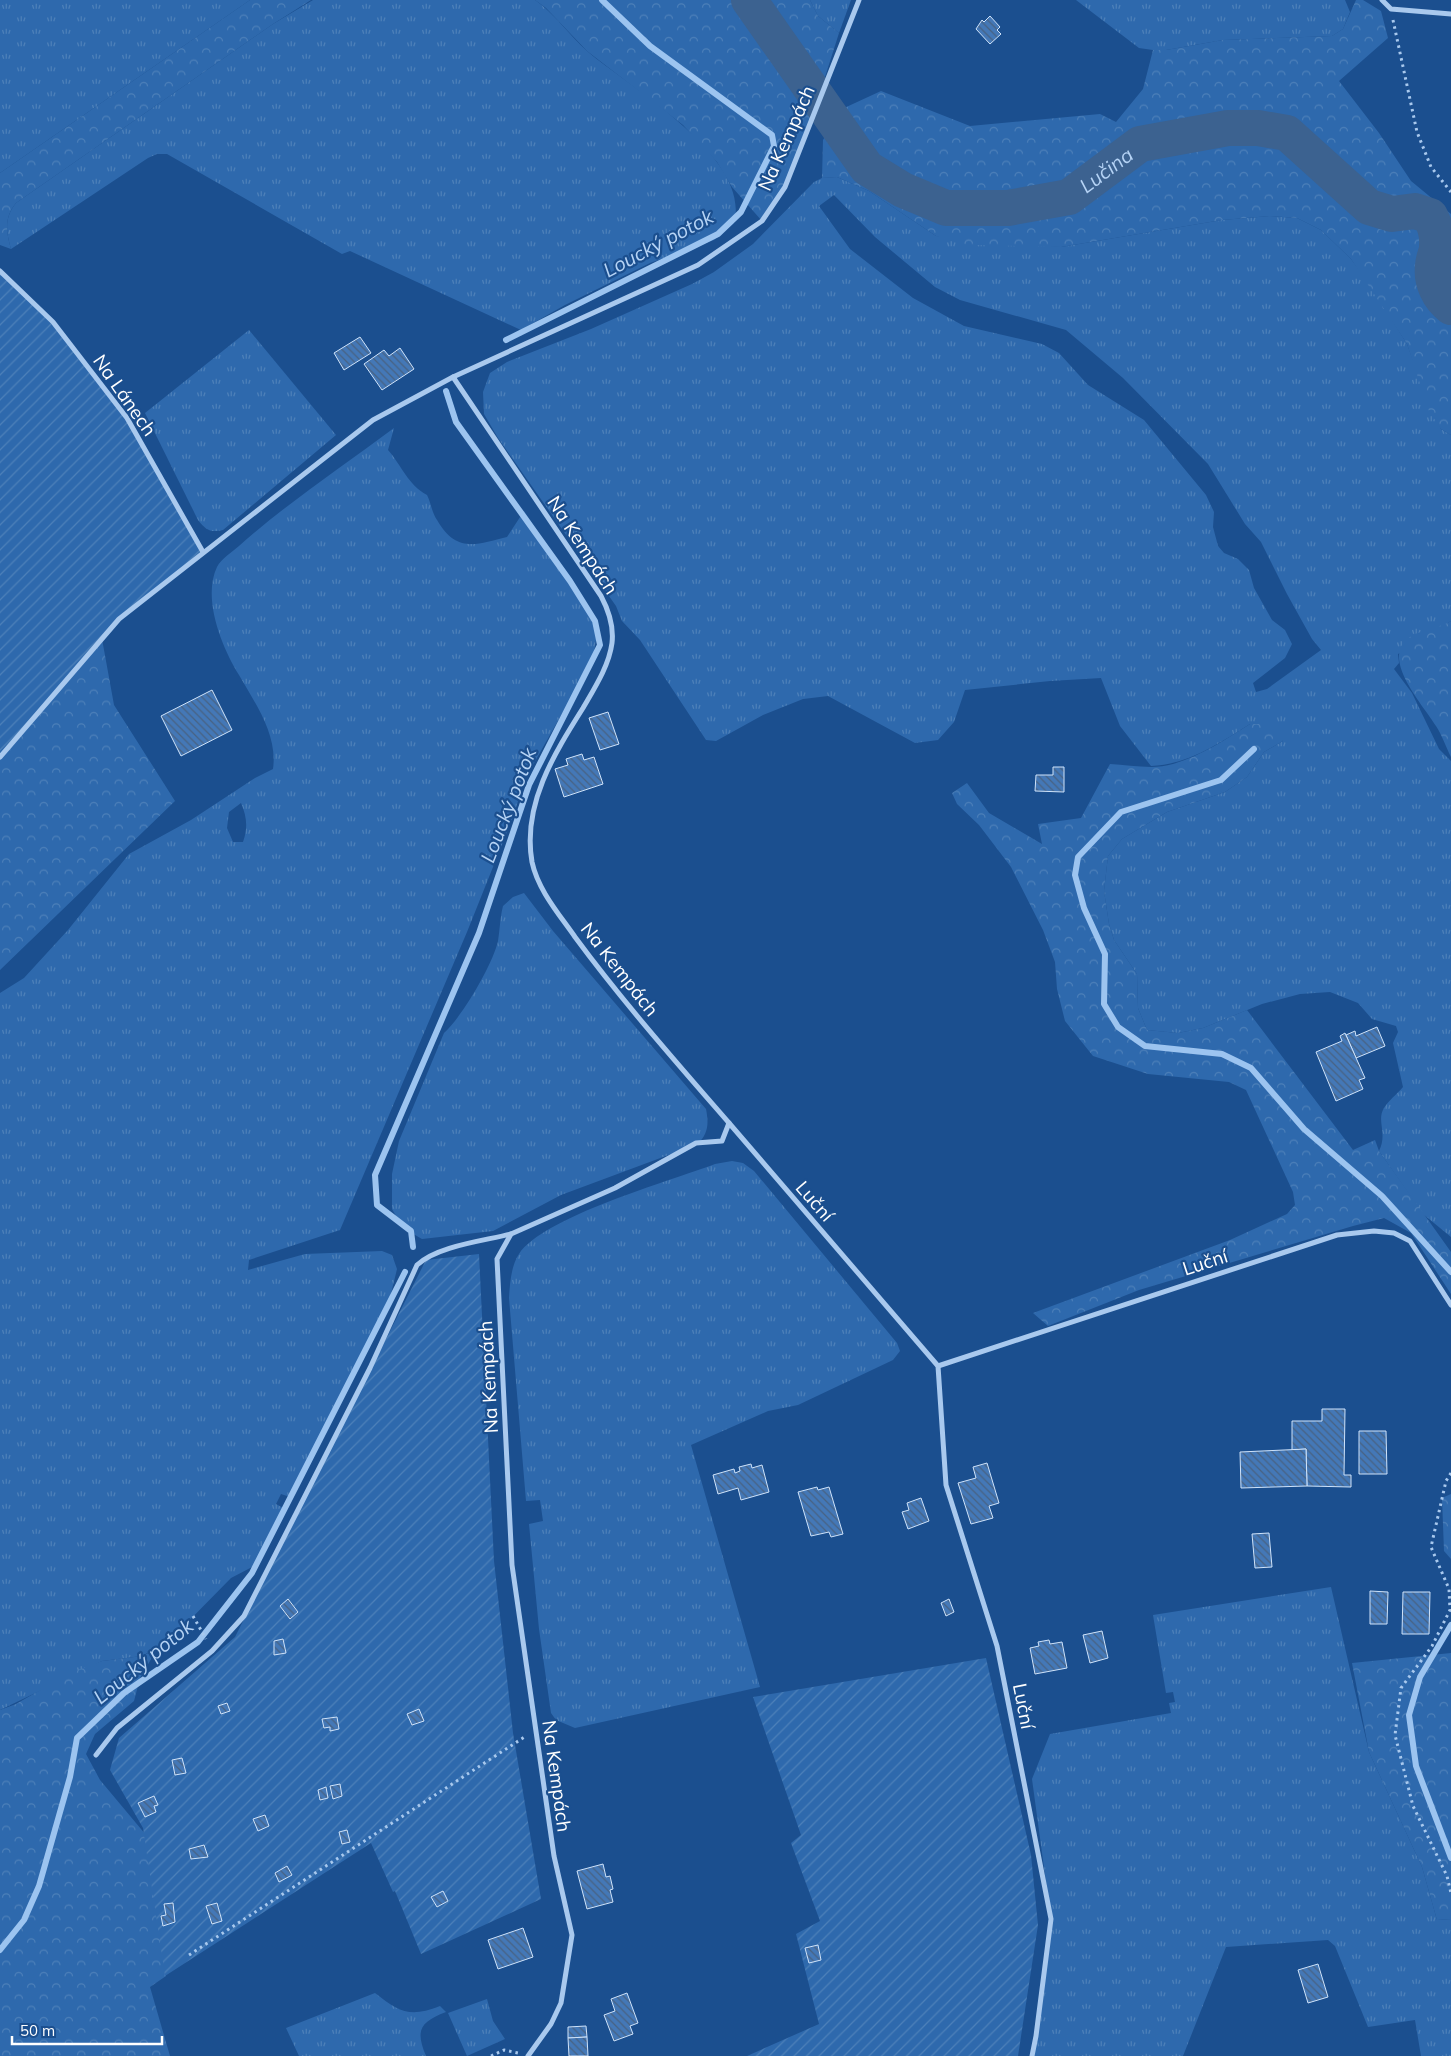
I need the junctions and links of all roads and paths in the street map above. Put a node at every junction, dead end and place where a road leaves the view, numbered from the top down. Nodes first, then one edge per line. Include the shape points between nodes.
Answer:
1 (859, 0) edge
2 (1382, 0) edge
3 (1391, 9) junction
4 (1451, 14) edge
5 (1451, 192) edge
6 (0, 271) edge
7 (453, 377) junction
8 (203, 552) junction
9 (0, 757) edge
10 (729, 1123) junction
11 (511, 1234) junction
12 (1451, 1306) edge
13 (938, 1366) junction
14 (1451, 1473) edge
15 (193, 1616) dead end
16 (205, 1638) dead end
17 (535, 1730) junction
18 (96, 1755) dead end
19 (1451, 1893) edge
20 (189, 1955) dead end
21 (491, 2056) edge
22 (521, 2056) edge
23 (528, 2056) edge
24 (1032, 2056) edge

1 - 7 street, Na Kempách via 785,186 762,221 698,265
2 - 3 street
3 - 4 street
3 - 5 path via 1417,132 1431,167
6 - 8 street, Na Lánech via 53,322 127,418
7 - 8 street via 373,420
7 - 10 street, Na Kempách via 609,612 612,644 596,686 558,747 534,805 530,832 532,863 545,895 615,990
8 - 9 street via 119,620
10 - 11 street via 722,1141 696,1143 615,1188
10 - 13 street, Luční
11 - 17 street, Na Kempách via 497,1259 510,1536
11 - 18 street via 437,1252 417,1265 370,1368 244,1616 212,1651 117,1728
12 - 13 street, Luční via 1410,1242 1394,1233 1374,1231 1337,1235
13 - 24 street, Luční via 946,1485 997,1646 1051,1919
14 - 19 path via 1446,1481 1431,1548 1449,1589 1450,1610 1432,1646 1401,1688 1395,1735 1413,1806 1447,1876
15 - 16 path
17 - 20 path
17 - 23 street, Na Kempách via 554,1856 572,1935 561,2003 551,2024
21 - 22 path via 504,2050

